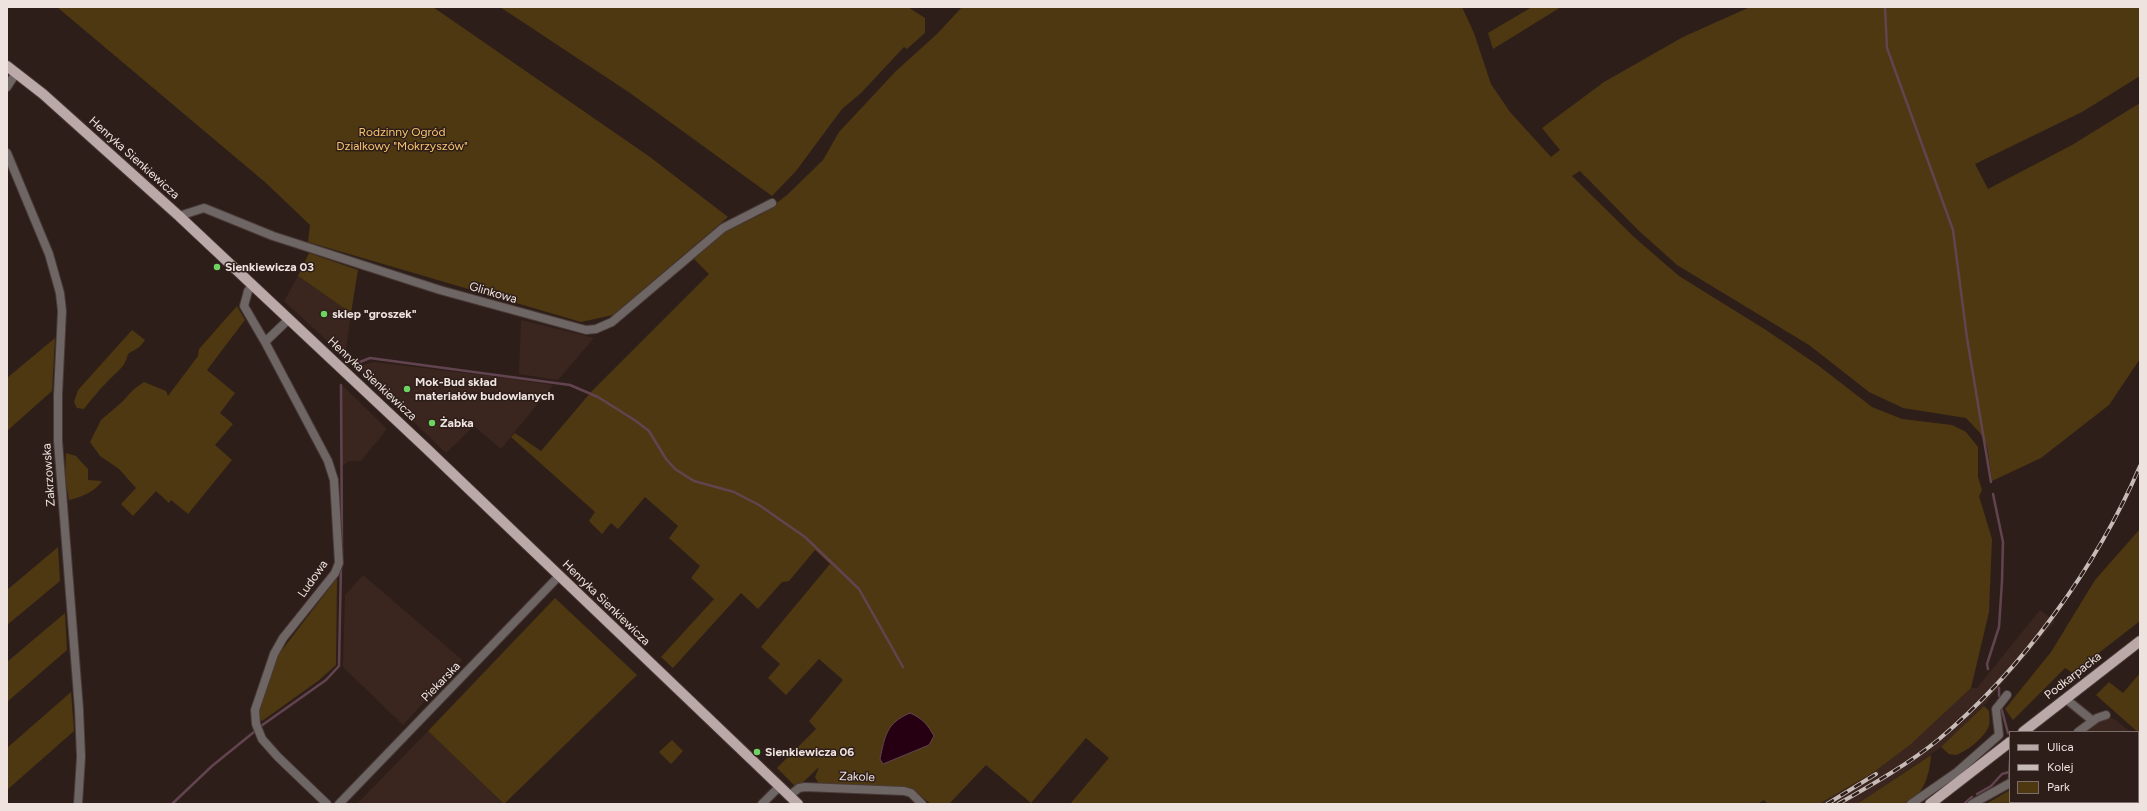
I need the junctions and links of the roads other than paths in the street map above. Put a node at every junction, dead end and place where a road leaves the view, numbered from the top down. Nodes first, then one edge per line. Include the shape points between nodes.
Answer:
1 (7, 66) edge
2 (16, 72) junction
3 (7, 87) edge
4 (7, 153) edge
5 (772, 203) dead end
6 (179, 216) junction
7 (253, 285) junction
8 (289, 319) junction
9 (265, 342) junction
10 (559, 576) junction
11 (2140, 641) edge
12 (2007, 695) dead end
13 (2066, 699) junction
14 (2106, 715) dead end
15 (2093, 720) junction
16 (2024, 731) edge
17 (2079, 731) edge
18 (2009, 743) edge
19 (2009, 785) edge
20 (779, 787) junction
21 (789, 796) junction
22 (78, 804) edge
23 (327, 804) edge
24 (339, 804) edge
25 (762, 804) edge
26 (798, 804) edge
27 (922, 804) edge
28 (1911, 804) edge
29 (1930, 804) edge
30 (1972, 804) edge

1 - 2 main road, Henryka Sienkiewicza
2 - 3 street
2 - 6 main road, Henryka Sienkiewicza
4 - 22 street, Zakrzowska via 49,254 60,293 62,311 58,441 79,708
5 - 6 street, Glinkowa via 723,228 612,322 586,330 440,290 273,236 204,208
6 - 7 main road, Henryka Sienkiewicza
7 - 8 main road, Henryka Sienkiewicza
7 - 9 street, Ludowa via 248,291 244,306
8 - 9 street
8 - 10 main road, Henryka Sienkiewicza
9 - 23 street, Ludowa via 328,461 334,480 339,563 335,573 283,638 274,654 255,710 256,724 262,739
10 - 20 main road, Henryka Sienkiewicza
10 - 24 street, Piekarska
11 - 13 main road, Podkarpacka
12 - 28 street via 1996,709 1999,735 1957,772
13 - 15 street
13 - 16 main road, Podkarpacka
14 - 15 street
15 - 17 street
18 - 29 main road
19 - 30 street
20 - 21 main road, Henryka Sienkiewicza
20 - 25 street
21 - 26 main road, Henryka Sienkiewicza
21 - 27 street, Zakole via 799,788 805,787 904,791 911,793

